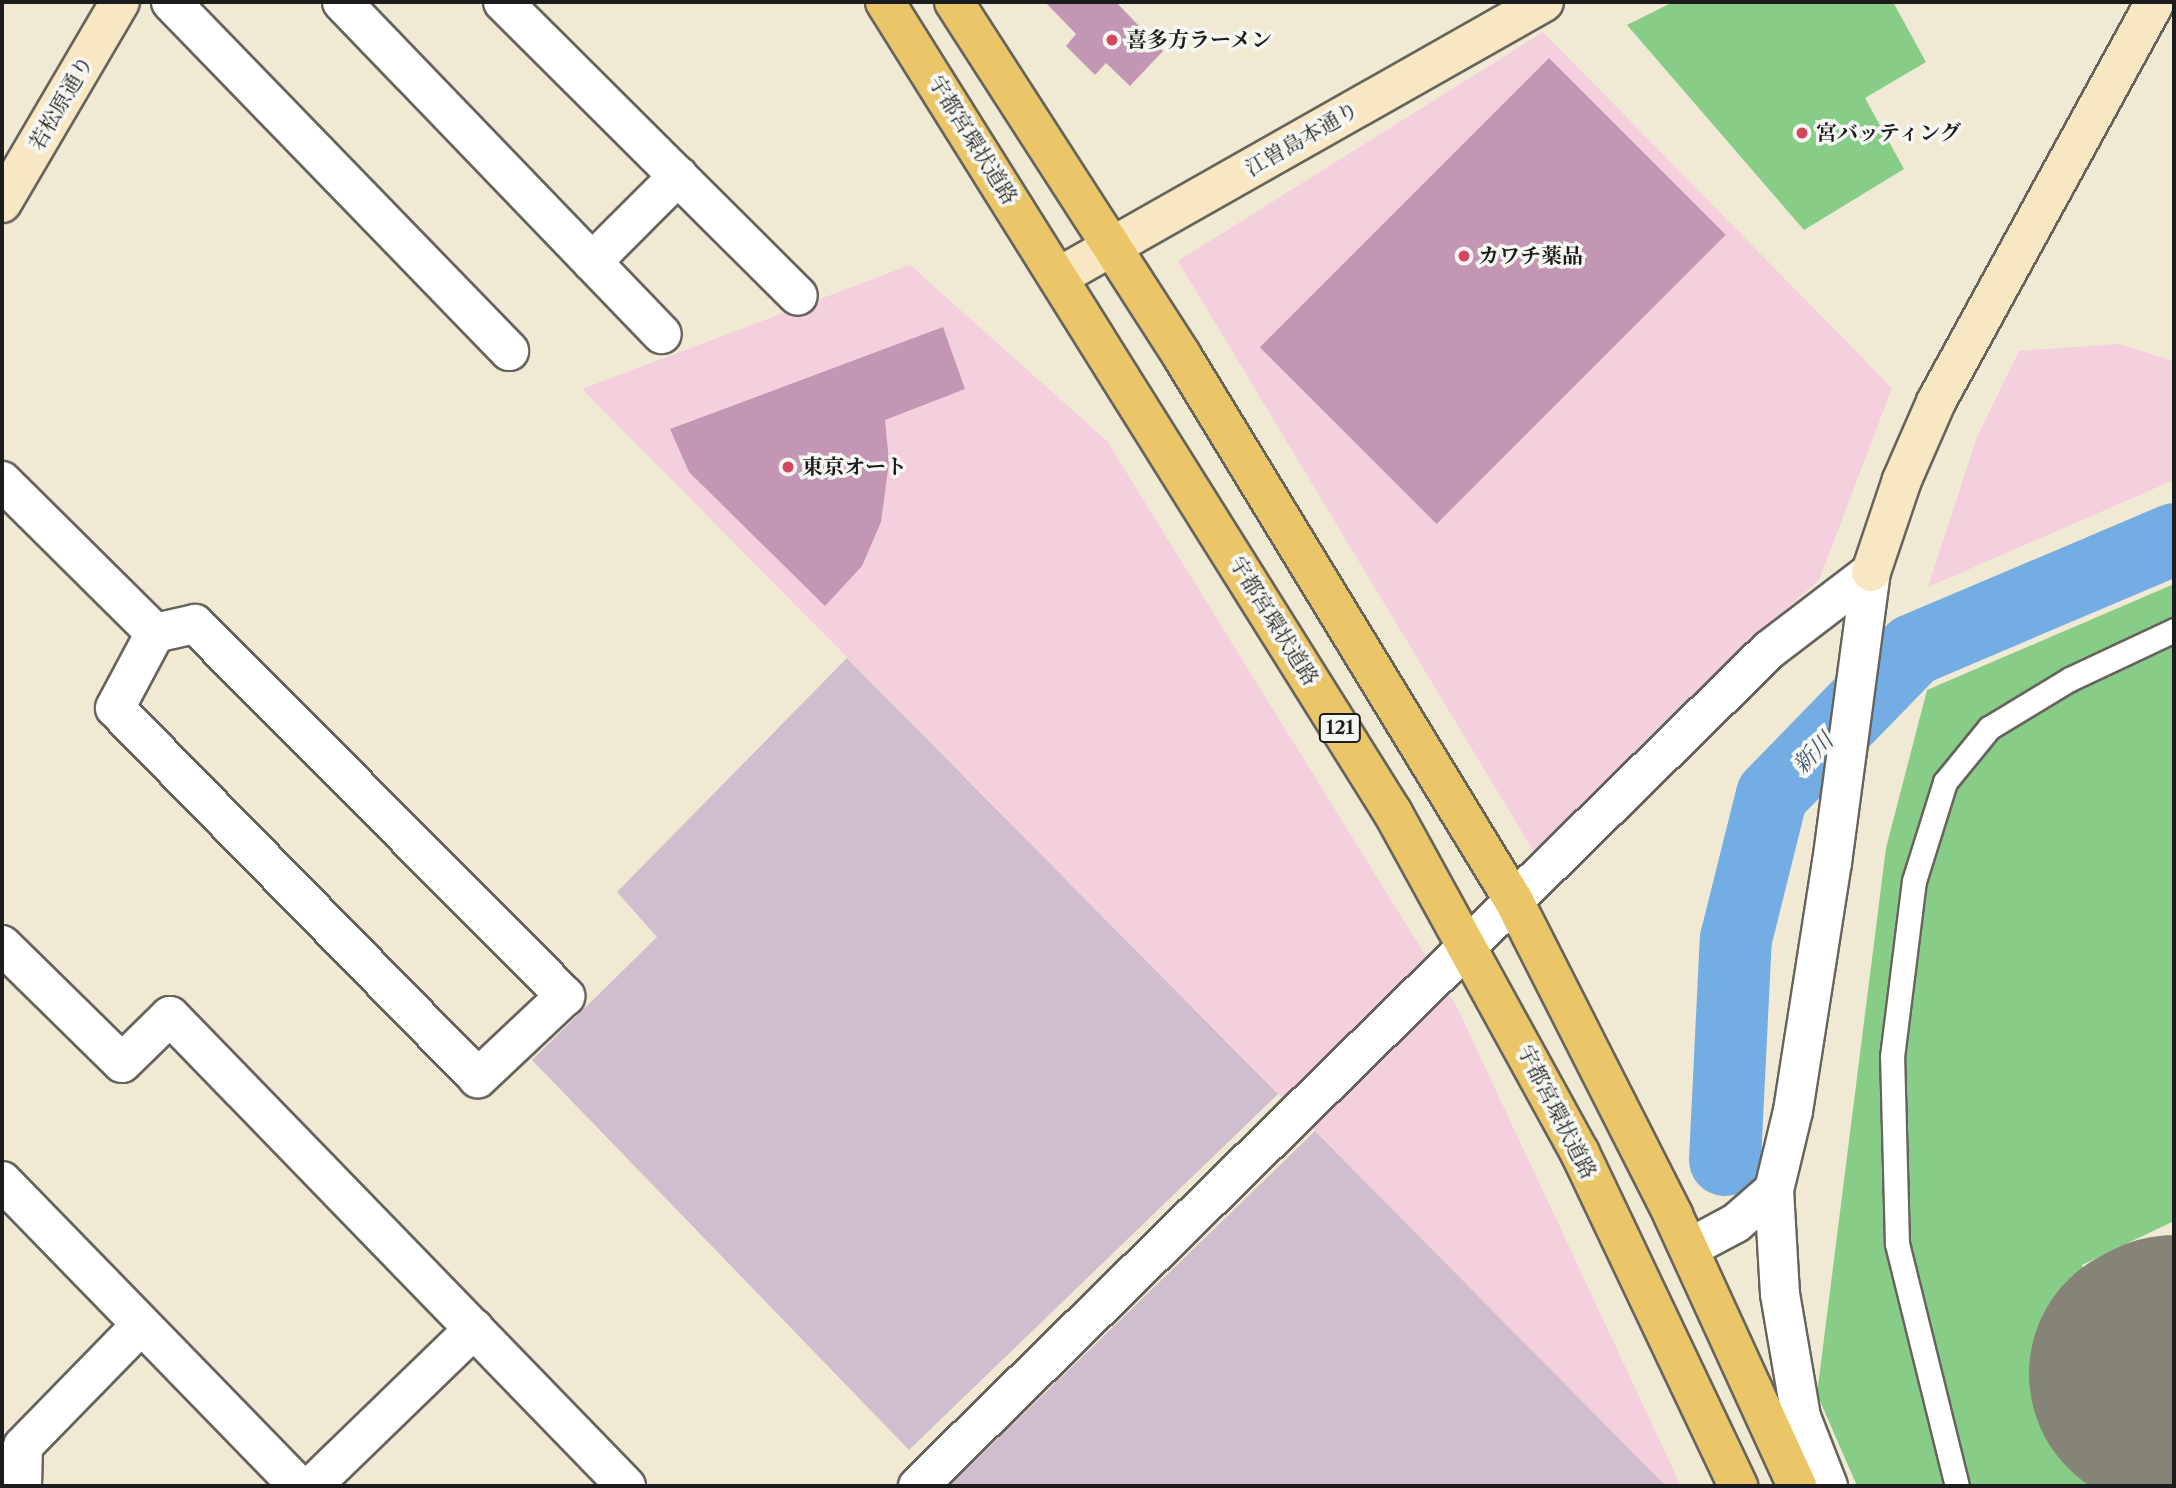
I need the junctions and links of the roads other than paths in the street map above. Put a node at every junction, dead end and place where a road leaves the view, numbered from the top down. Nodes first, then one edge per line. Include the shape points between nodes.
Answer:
1 (120, 2) edge
2 (172, 2) edge
3 (342, 2) edge
4 (503, 2) edge
5 (885, 2) edge
6 (954, 2) edge
7 (1544, 2) edge
8 (2155, 2) edge
9 (678, 176) junction
10 (2, 203) edge
11 (1112, 246) junction
12 (592, 262) junction
13 (1060, 276) junction
14 (798, 296) dead end
15 (662, 334) dead end
16 (509, 351) dead end
17 (2, 481) edge
18 (1871, 572) junction
19 (2174, 631) edge
20 (155, 634) junction
21 (1514, 901) junction
22 (2, 945) edge
23 (1469, 948) junction
24 (2, 1181) edge
25 (1774, 1190) junction
26 (1689, 1248) junction
27 (141, 1325) junction
28 (474, 1329) junction
29 (22, 1486) edge
30 (299, 1486) edge
31 (312, 1486) edge
32 (626, 1486) edge
33 (918, 1486) edge
34 (1738, 1486) edge
35 (1797, 1486) edge
36 (1828, 1486) edge
37 (1957, 1486) edge

1 - 10 street, 若松原通り
2 - 16 street
3 - 12 street
4 - 9 street
5 - 13 highway, 宇都宮環状道路 / 121
6 - 11 highway
7 - 11 street, 江曽島本通り
8 - 18 street via 1936,402 1902,480
9 - 12 street
9 - 14 street
11 - 13 street, 江曽島本通り
11 - 21 highway
12 - 15 street
13 - 23 highway, 宇都宮環状道路 / 121 via 1386,802
17 - 20 street
18 - 21 street via 1769,650
18 - 25 street via 1832,863 1793,1111
19 - 37 lane via 2070,679 1989,727 1945,782 1914,881 1892,1057 1897,1244
20 - 20 street via 195,624 565,996 478,1078 115,708
21 - 23 street
21 - 26 highway
22 - 28 street via 122,1063 170,1016
23 - 33 street
23 - 34 highway, 宇都宮環状道路 / 121 via 1580,1153
24 - 27 street
25 - 26 street via 1737,1223
25 - 36 street via 1780,1294 1801,1417
26 - 35 highway
27 - 29 street via 23,1446
27 - 30 street
28 - 31 street
28 - 32 street

